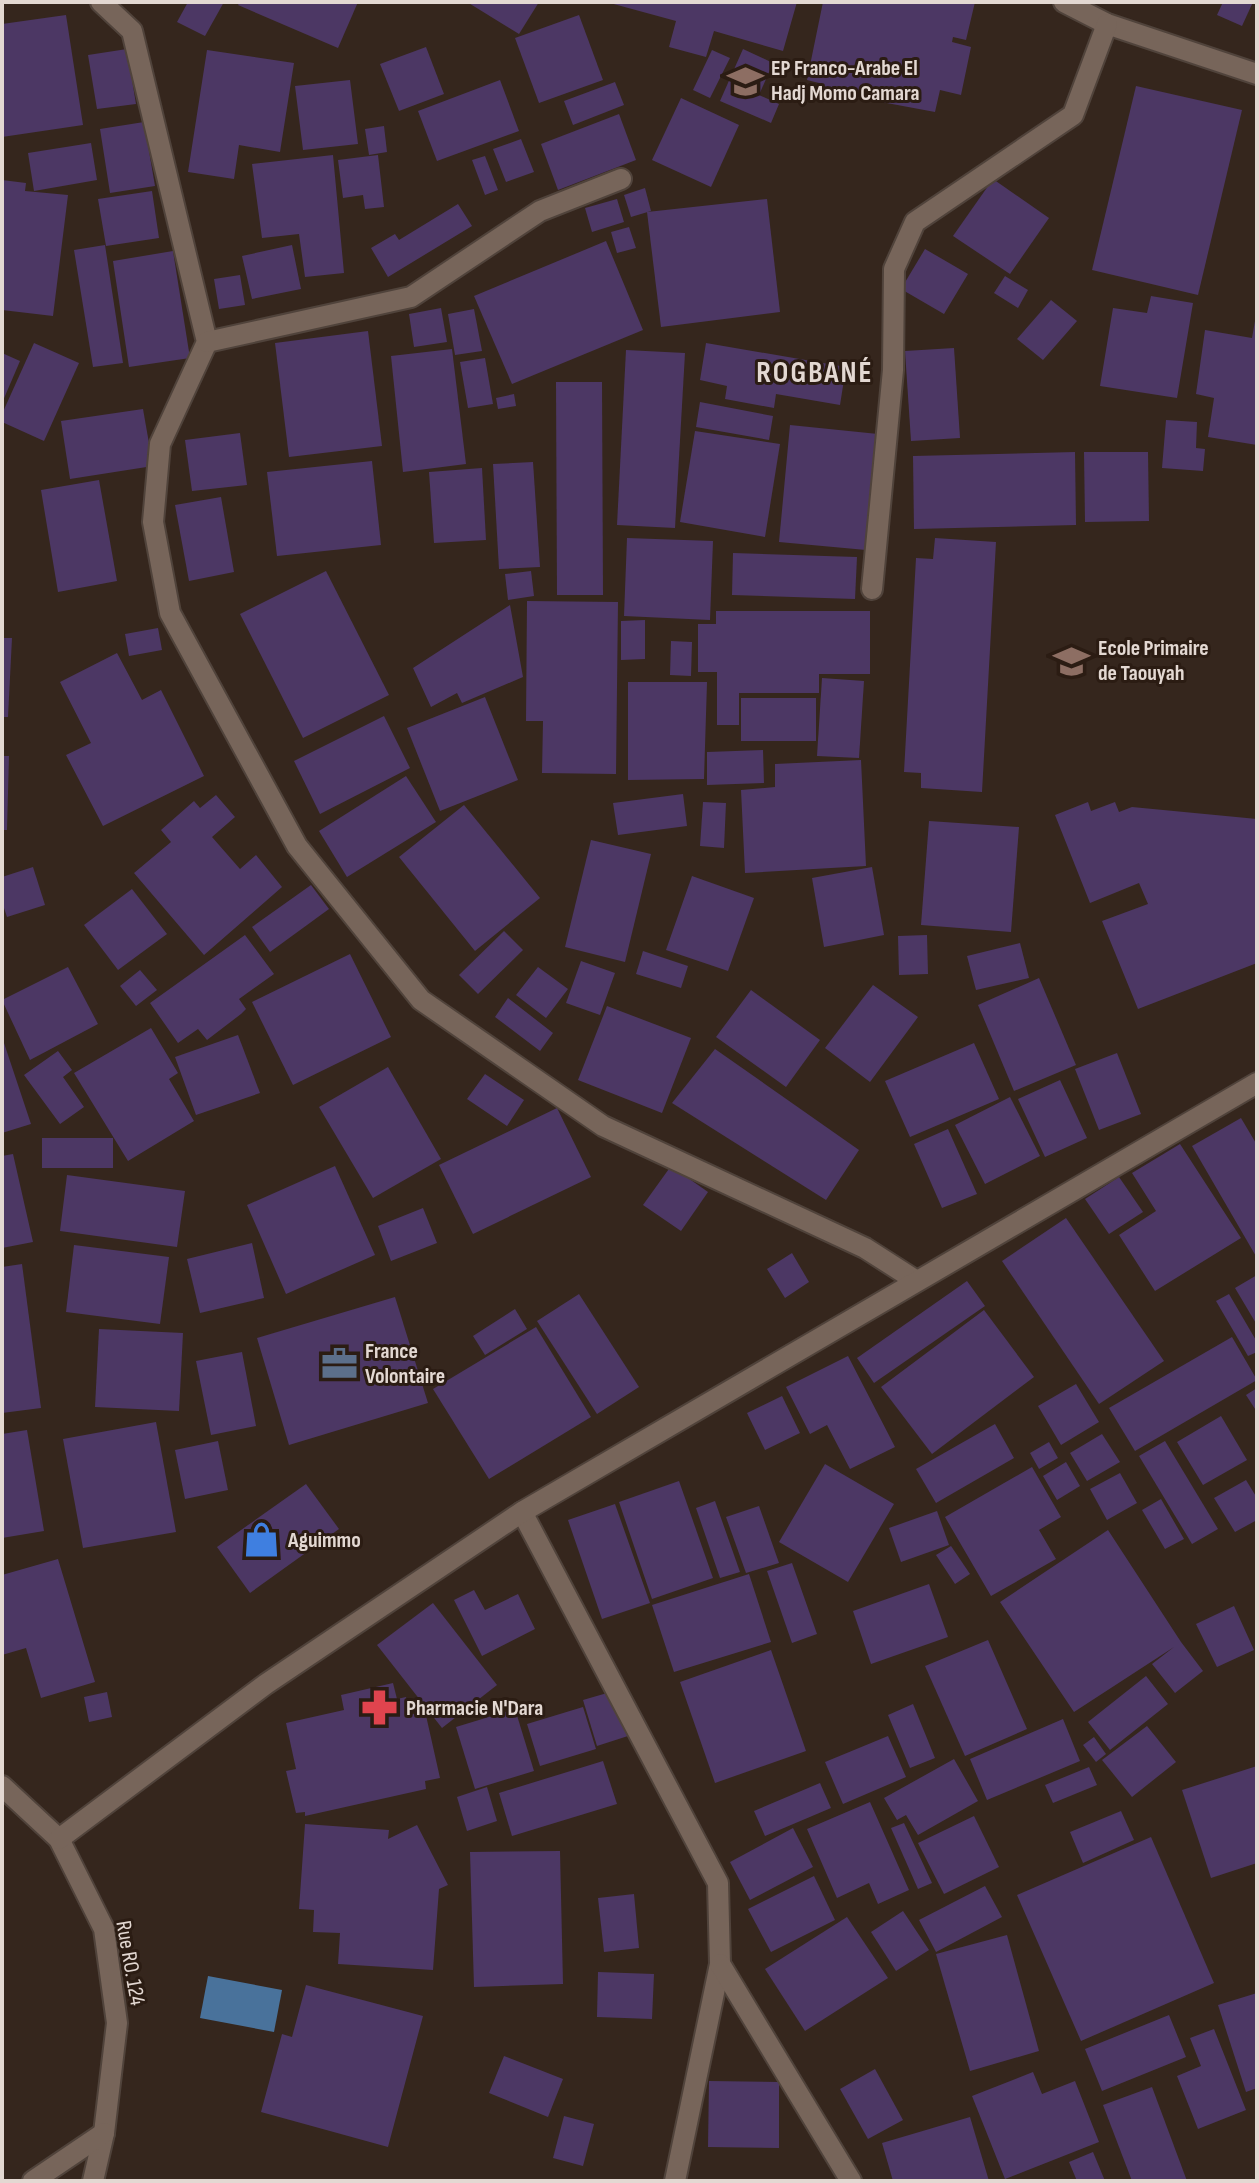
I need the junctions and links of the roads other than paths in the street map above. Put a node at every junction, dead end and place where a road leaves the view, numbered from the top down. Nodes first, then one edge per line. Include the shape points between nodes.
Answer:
1 (101, 2) edge
2 (1064, 2) edge
3 (1107, 24) junction
4 (1257, 74) edge
5 (621, 179) dead end
6 (207, 342) junction
7 (872, 589) dead end
8 (1257, 1083) edge
9 (915, 1280) junction
10 (522, 1512) junction
11 (2, 1786) edge
12 (59, 1839) junction
13 (720, 1964) junction
14 (104, 2133) junction
15 (33, 2181) edge
16 (93, 2181) edge
17 (675, 2181) edge
18 (851, 2181) edge

1 - 6 street via 132,31
2 - 3 street
3 - 4 street
3 - 7 street via 1073,115 915,222 894,269 893,370
5 - 6 street via 540,211 411,297
6 - 9 street via 160,444 153,522 158,553 170,613 297,846 421,1000 603,1126 865,1248
8 - 9 street
9 - 10 street
10 - 12 street via 266,1684
10 - 13 street via 718,1883
11 - 12 street, Rue RO. 124
12 - 14 street, Rue RO. 124 via 104,1929 117,2023
13 - 17 street
13 - 18 street
14 - 15 street
14 - 16 street, Rue RO. 124

